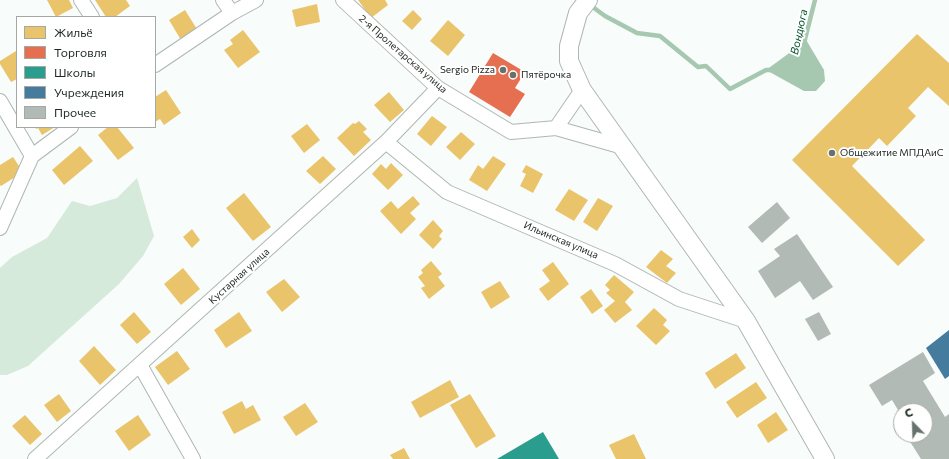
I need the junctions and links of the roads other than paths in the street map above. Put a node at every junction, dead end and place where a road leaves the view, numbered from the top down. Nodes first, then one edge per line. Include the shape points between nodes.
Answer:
1 (81, 0) edge
2 (223, 0) edge
3 (256, 0) edge
4 (343, 0) edge
5 (583, 6) edge
6 (232, 13) junction
7 (91, 16) edge
8 (156, 64) edge
9 (438, 88) junction
10 (582, 90) junction
11 (0, 101) edge
12 (70, 128) edge
13 (556, 128) junction
14 (386, 142) junction
15 (623, 147) junction
16 (32, 156) junction
17 (0, 228) edge
18 (746, 321) junction
19 (140, 365) junction
20 (35, 459) edge
21 (193, 459) edge
22 (825, 459) edge

1 - 7 street
2 - 6 street
3 - 6 street
4 - 9 street, 2-я Пролетарская улица
5 - 10 main road via 569,46 569,61
6 - 8 street
9 - 13 street, 2-я Пролетарская улица via 511,132
9 - 14 street, Кустарная улица
10 - 13 street
10 - 15 main road
11 - 16 street
12 - 16 street
13 - 15 street, 2-я Пролетарская улица
14 - 18 street, Ильинская улица via 447,192 615,264 679,298
14 - 19 street, Кустарная улица
15 - 18 main road
16 - 17 street
18 - 22 main road
19 - 20 street, Кустарная улица
19 - 21 street

